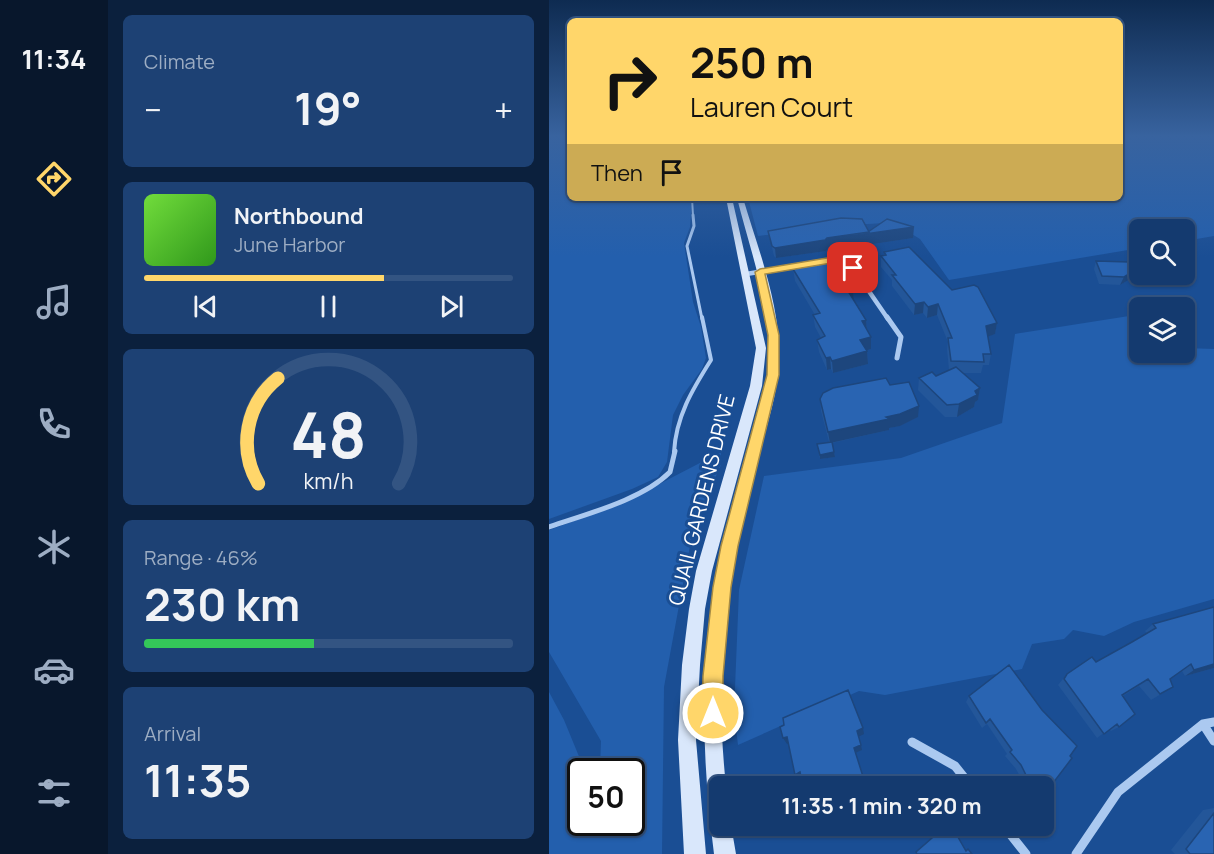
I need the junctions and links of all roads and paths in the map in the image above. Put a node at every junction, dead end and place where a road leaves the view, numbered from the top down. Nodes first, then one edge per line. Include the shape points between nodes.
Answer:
1 (692, 201) edge
2 (730, 201) edge
3 (741, 201) edge
4 (753, 273) junction
5 (897, 358) dead end
6 (549, 527) edge
7 (1214, 722) edge
8 (1203, 724) junction
9 (1214, 741) edge
10 (912, 742) dead end
11 (717, 776) edge
12 (963, 776) edge
13 (723, 836) edge
14 (1012, 836) edge
15 (695, 854) edge
16 (725, 854) edge
17 (1026, 854) edge
18 (1076, 854) edge

1 - 6 lane via 694,226 687,246 711,360 688,397 677,427 671,471 660,482
2 - 4 main road, QUAIL GARDENS DRIVE
3 - 4 main road, QUAIL GARDENS DRIVE
4 - 5 street via 839,259 853,268 901,337
4 - 11 main road, QUAIL GARDENS DRIVE via 773,335 773,375 729,546 719,607 713,676
4 - 15 main road, QUAIL GARDENS DRIVE via 760,363 704,571 691,664 687,740
7 - 8 street
8 - 9 street
8 - 18 street via 1118,792
10 - 12 street via 955,766
13 - 16 main road
14 - 17 street

